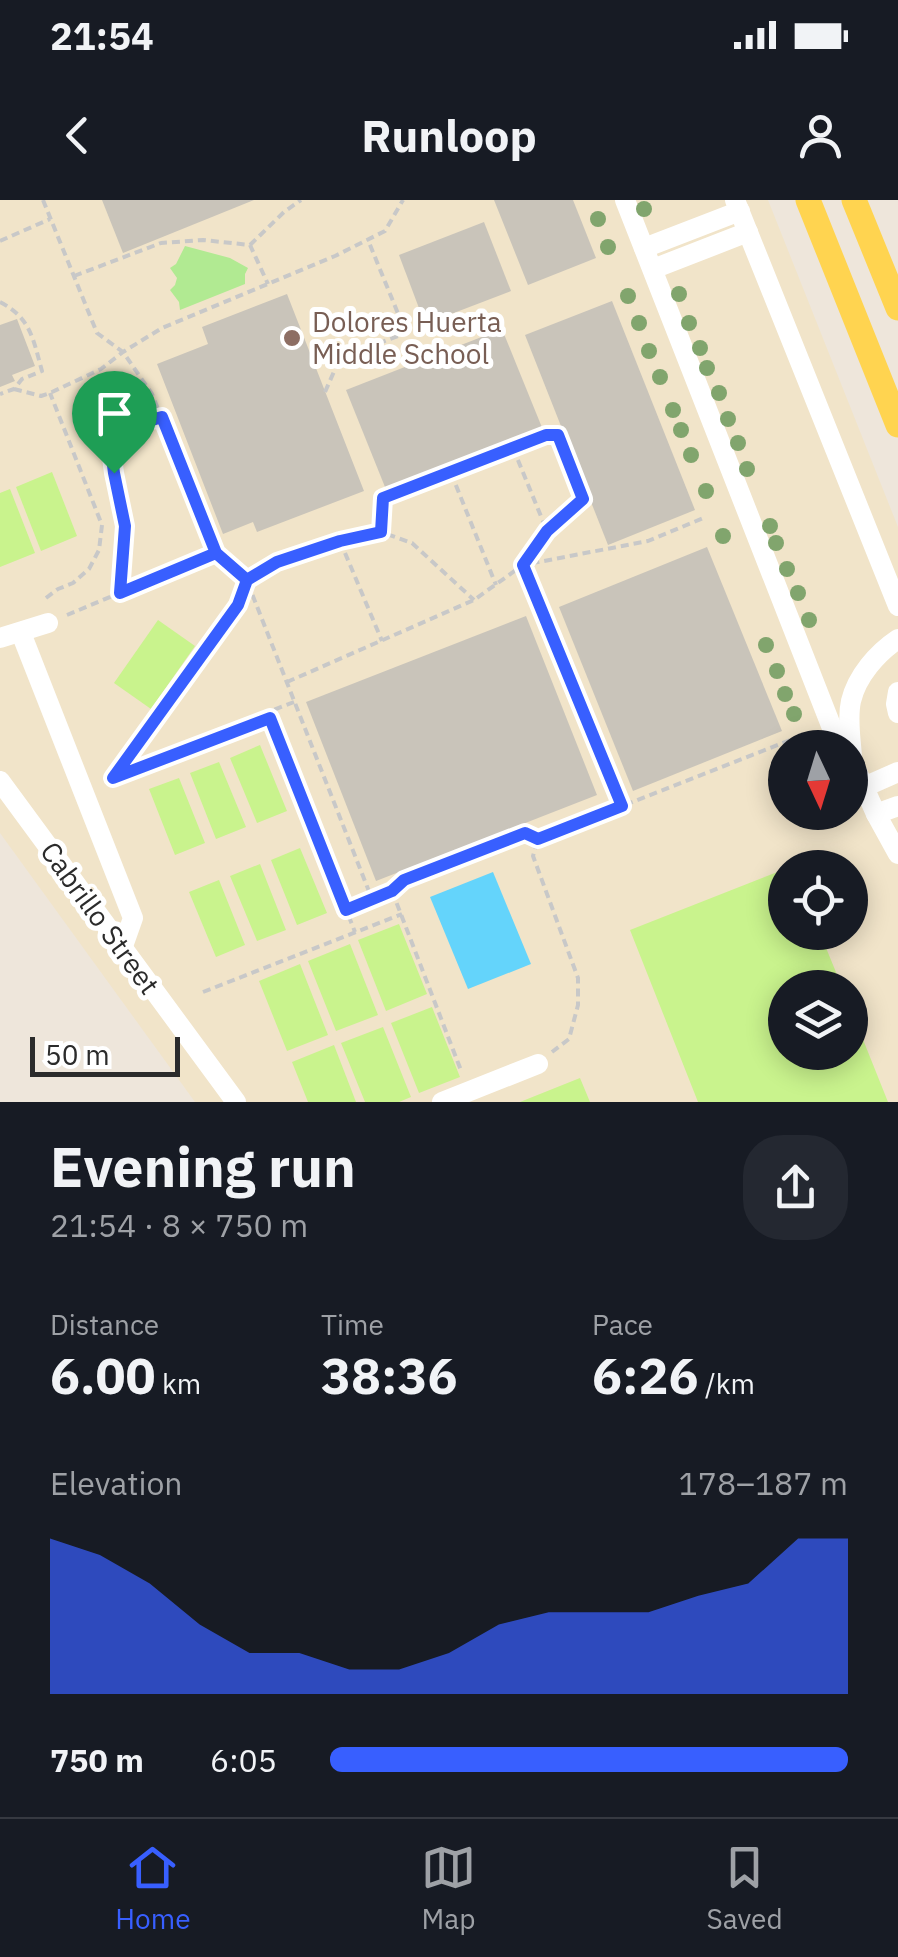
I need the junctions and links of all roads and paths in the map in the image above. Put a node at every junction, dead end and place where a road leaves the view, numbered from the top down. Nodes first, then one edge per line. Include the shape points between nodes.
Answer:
1 (43, 200) edge
2 (301, 200) edge
3 (404, 200) edge
4 (625, 200) edge
5 (808, 200) edge
6 (854, 200) edge
7 (738, 206) edge
8 (50, 219) junction
9 (748, 232) junction
10 (368, 240) junction
11 (0, 241) edge
12 (250, 245) junction
13 (644, 248) junction
14 (653, 269) junction
15 (74, 276) junction
16 (268, 284) junction
17 (0, 302) edge
18 (898, 308) edge
19 (123, 352) junction
20 (14, 388) junction
21 (325, 392) dead end
22 (50, 393) junction
23 (0, 394) edge
24 (162, 417) junction
25 (898, 425) edge
26 (513, 448) junction
27 (451, 472) junction
28 (706, 517) dead end
29 (547, 531) junction
30 (381, 532) junction
31 (340, 541) junction
32 (216, 553) junction
33 (523, 565) junction
34 (247, 580) junction
35 (496, 584) junction
36 (120, 593) junction
37 (46, 598) dead end
38 (474, 600) junction
39 (898, 606) edge
40 (48, 622) joint
41 (21, 633) junction
42 (0, 638) edge
43 (898, 639) edge
44 (382, 641) junction
45 (287, 682) junction
46 (898, 692) edge
47 (294, 701) junction
48 (898, 713) edge
49 (270, 718) junction
50 (833, 730) edge
51 (849, 730) edge
52 (768, 749) edge
53 (898, 772) edge
54 (0, 781) edge
55 (868, 784) edge
56 (868, 795) edge
57 (622, 806) junction
58 (898, 806) edge
59 (876, 814) junction
60 (538, 839) junction
61 (898, 854) edge
62 (392, 891) junction
63 (372, 899) junction
64 (346, 910) junction
65 (402, 914) junction
66 (355, 932) junction
67 (122, 950) junction
68 (202, 992) dead end
69 (538, 1064) joint
70 (469, 1091) junction
71 (236, 1102) edge
72 (442, 1102) edge

1 - 8 path
2 - 12 path
3 - 10 path via 386,232
4 - 13 lane
5 - 25 main road
6 - 18 main road
7 - 9 lane
7 - 13 lane
8 - 11 path
8 - 15 path
9 - 14 lane
9 - 39 lane
10 - 16 path
10 - 21 path via 406,333 340,358
12 - 15 path via 162,243
12 - 16 path
13 - 14 lane
14 - 50 lane
15 - 19 path via 97,333
16 - 19 path via 162,328
17 - 20 path via 19,312 42,371
19 - 22 path
19 - 24 path
20 - 22 path
20 - 23 path
22 - 37 path via 102,525 89,569
24 - 32 path
24 - 36 path via 128,427 110,442 125,526
26 - 27 path
26 - 29 path
26 - 29 path via 558,435 583,499
27 - 30 path via 383,498
27 - 35 path
28 - 33 path via 648,541
29 - 33 path
30 - 31 path
30 - 38 path via 412,543
31 - 34 path
31 - 44 path
32 - 34 path
32 - 36 path
33 - 35 path
33 - 57 path
34 - 45 path
34 - 49 path via 238,605 113,778
35 - 38 path
36 - 40 path
38 - 44 path
40 - 41 lane
41 - 42 lane
41 - 67 lane via 134,918
43 - 51 lane via 865,671 851,699
44 - 45 path
45 - 47 path
46 - 48 lane
47 - 49 path via 268,712
47 - 63 path
49 - 64 path
52 - 57 path
53 - 55 lane
54 - 67 lane, Cabrillo Street
56 - 59 lane
57 - 60 path
58 - 59 lane
59 - 61 lane
60 - 62 path via 525,833 404,880
60 - 69 path via 534,856 578,978 568,1038
62 - 63 path
62 - 65 path
63 - 64 path
64 - 66 path
65 - 66 path
65 - 70 path
66 - 68 path
67 - 71 lane, Cabrillo Street
69 - 70 lane
70 - 72 lane

